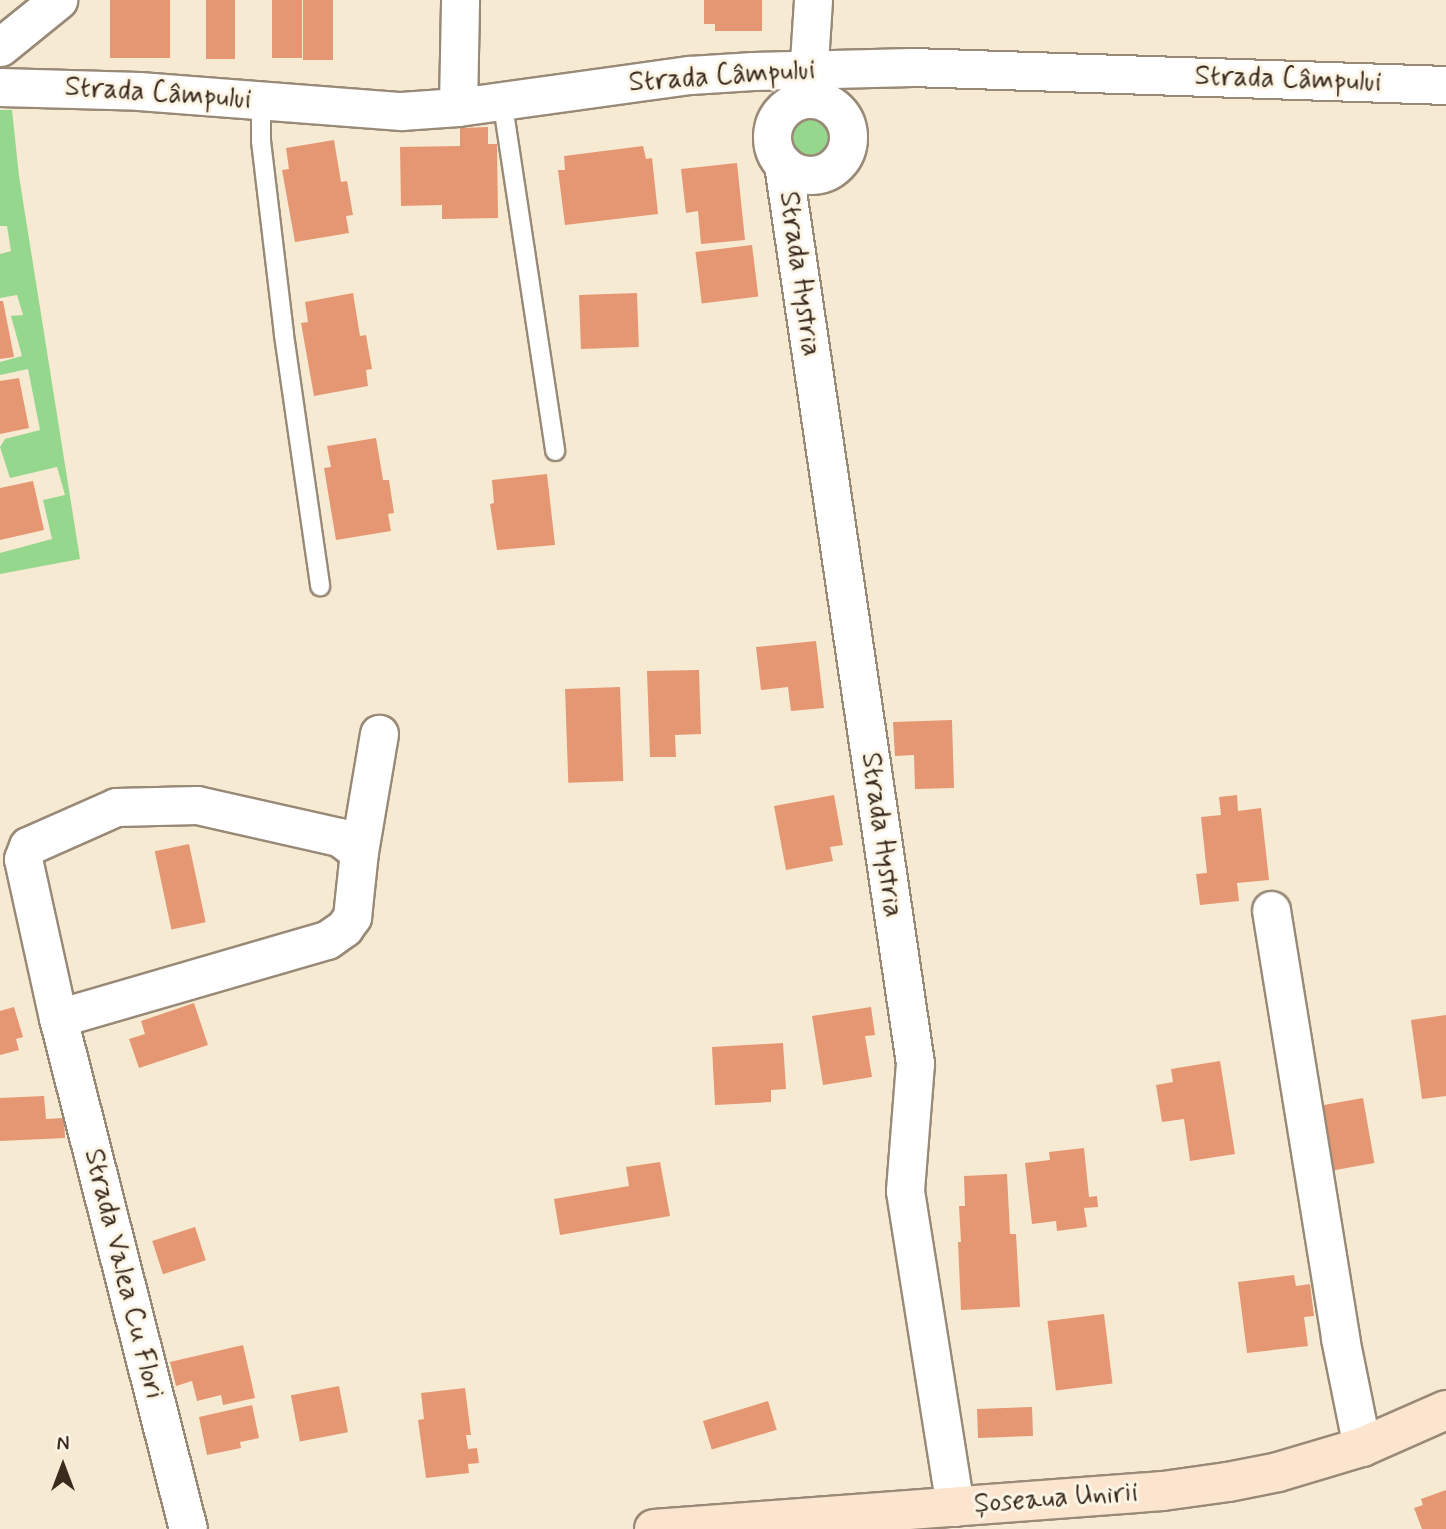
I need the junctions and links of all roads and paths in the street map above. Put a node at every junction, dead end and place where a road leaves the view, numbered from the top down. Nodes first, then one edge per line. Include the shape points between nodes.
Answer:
1 (58, 0) edge
2 (460, 0) edge
3 (813, 0) edge
4 (0, 47) edge
5 (808, 84) junction
6 (1446, 85) edge
7 (0, 87) edge
8 (502, 99) junction
9 (261, 101) junction
10 (458, 107) junction
11 (783, 163) junction
12 (555, 451) dead end
13 (320, 586) dead end
14 (379, 734) dead end
15 (12, 848) edge
16 (359, 852) junction
17 (1271, 910) dead end
18 (58, 1018) junction
19 (1446, 1410) edge
20 (1362, 1447) junction
21 (955, 1507) junction
22 (188, 1529) edge
23 (654, 1529) edge

1 - 4 street
2 - 10 street
3 - 5 street
5 - 6 street, Strada Câmpului via 912,68
5 - 8 street, Strada Câmpului via 690,75
5 - 11 street via 772,130 772,142
5 - 11 street via 840,113 846,124 846,149 830,169 818,173 806,174
7 - 9 street, Strada Câmpului
8 - 10 street, Strada Câmpului
8 - 12 lane
9 - 10 street, Strada Câmpului via 376,110
9 - 13 lane via 261,141 284,335
11 - 21 street, Strada Hystria via 915,1063 905,1191
14 - 16 street
15 - 16 street, Strada Valea Cu Flori via 28,846 116,807 197,804 339,837
15 - 18 street, Strada Valea Cu Flori
16 - 18 street via 352,917 327,940
17 - 20 street
18 - 22 street, Strada Valea Cu Flori
19 - 20 main road, Șoseaua Unirii
20 - 21 main road, Șoseaua Unirii via 1228,1482
21 - 23 main road, Șoseaua Unirii

